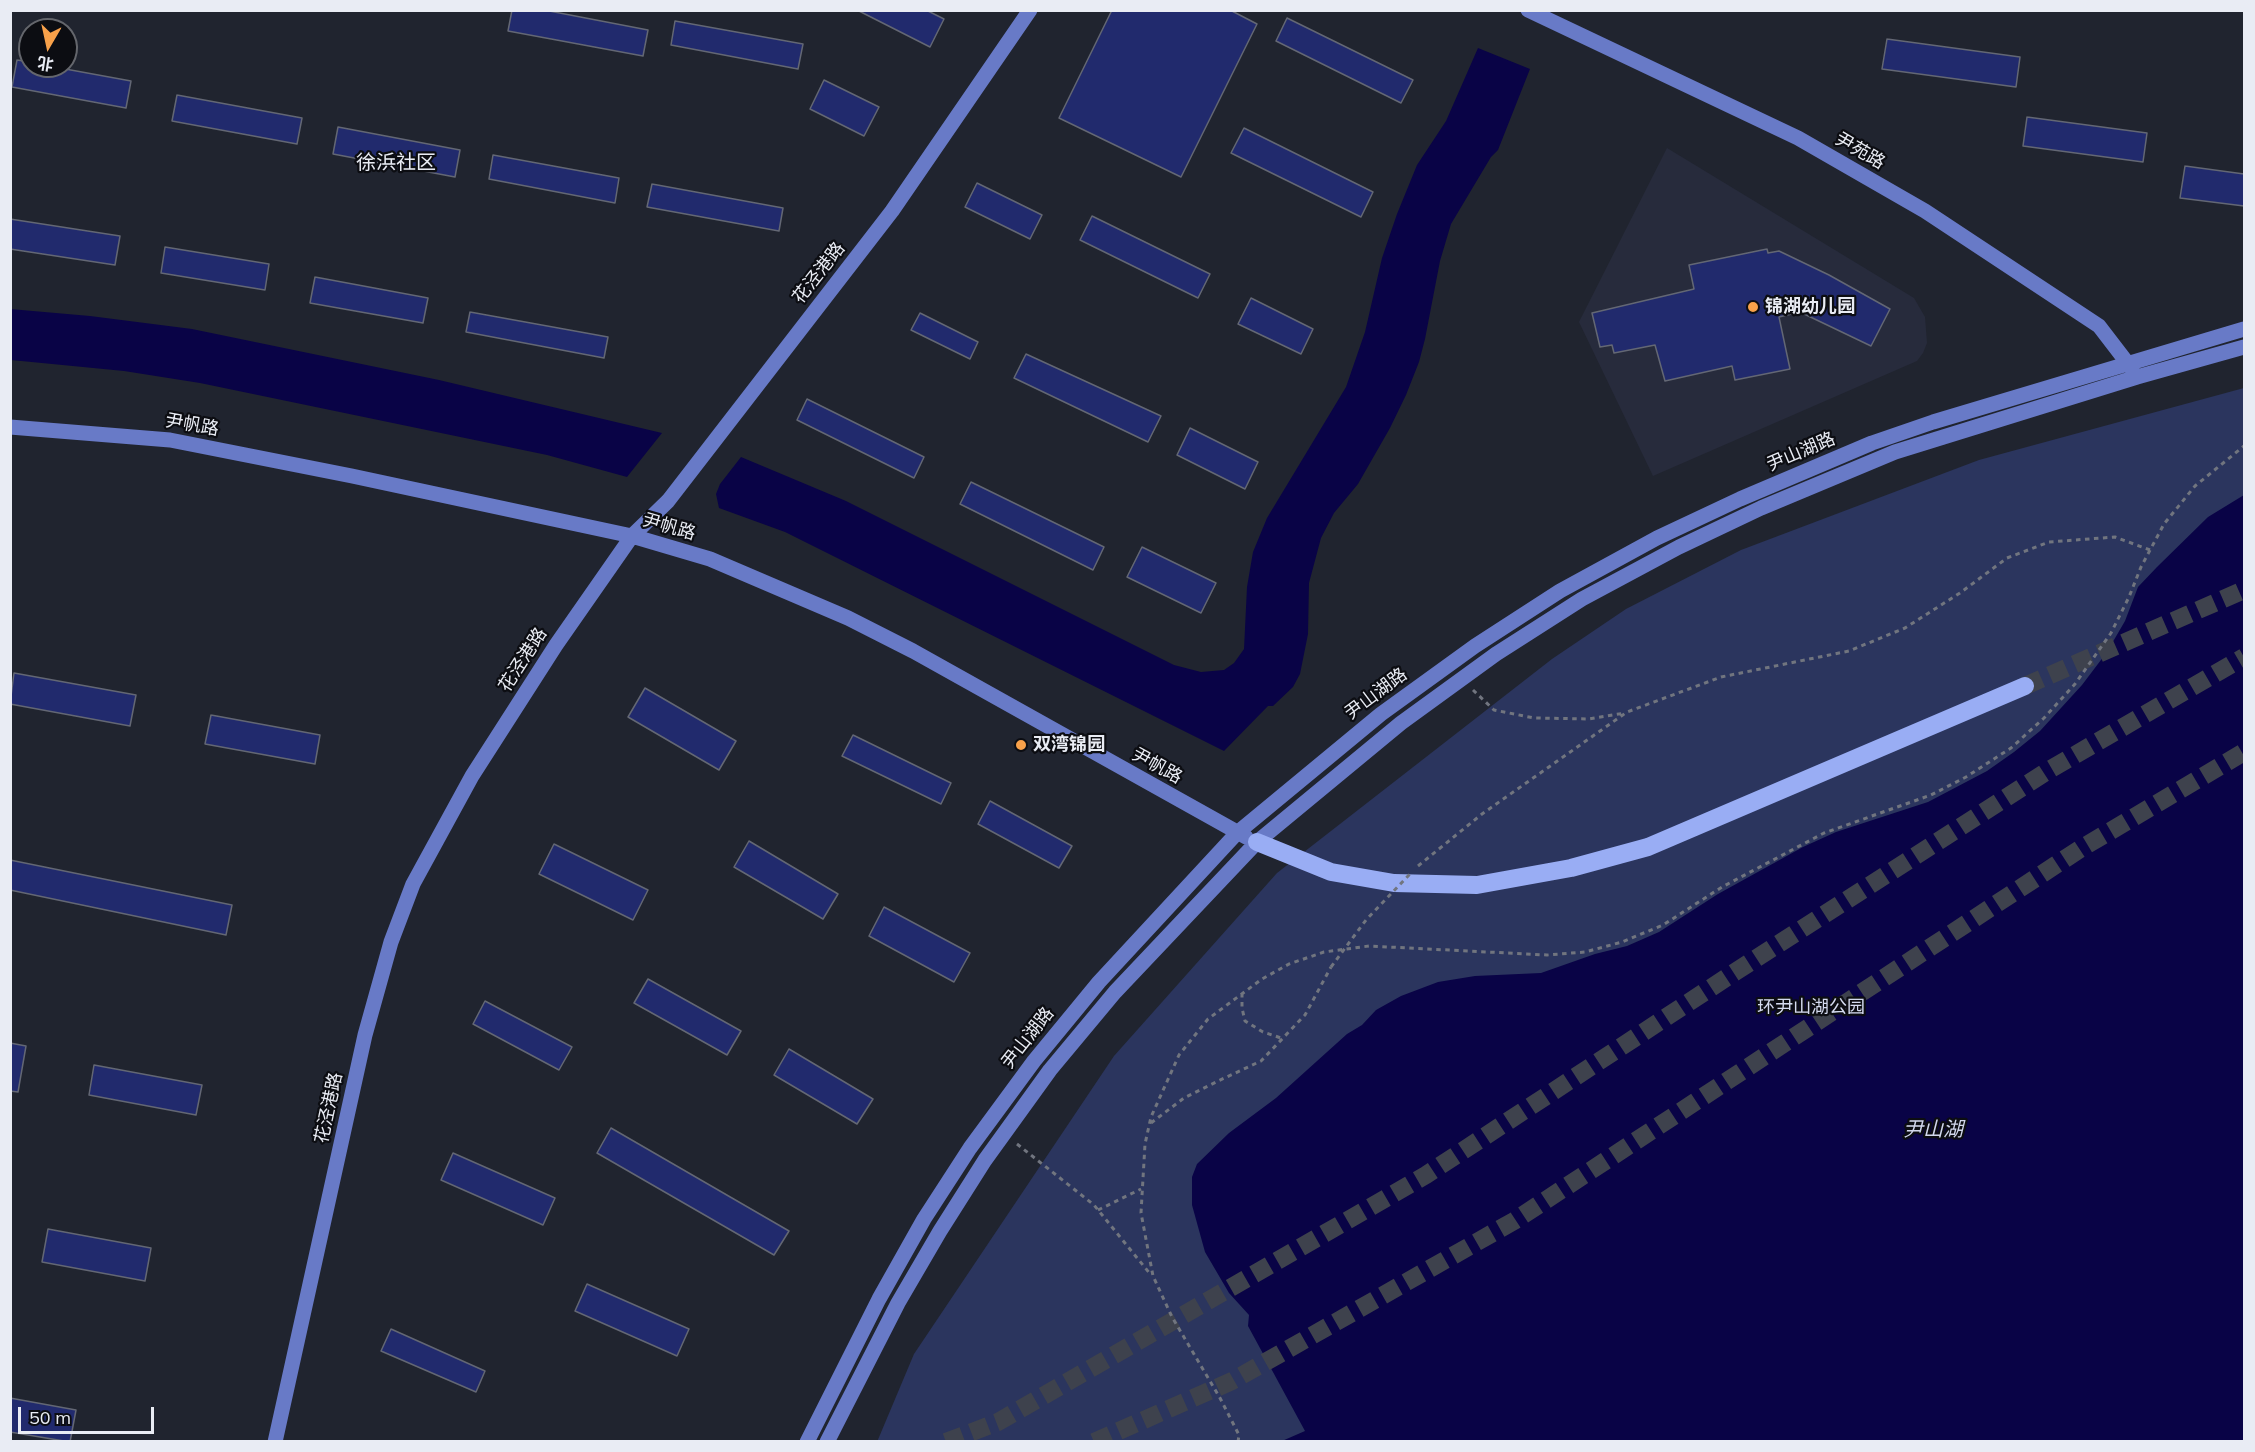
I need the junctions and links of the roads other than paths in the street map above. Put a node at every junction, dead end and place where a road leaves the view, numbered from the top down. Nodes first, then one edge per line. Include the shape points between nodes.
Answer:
1 (1030, 10) edge
2 (1528, 10) edge
3 (2244, 329) edge
4 (2244, 347) edge
5 (2128, 363) junction
6 (2137, 377) junction
7 (10, 428) edge
8 (632, 536) junction
9 (2025, 686) tunnel mouth
10 (1238, 833) junction
11 (1257, 842) junction
12 (275, 1442) edge
13 (807, 1442) edge
14 (827, 1442) edge

1 - 8 main road, 花泾港路 via 892,211 669,501
2 - 5 main road, 尹苑路 via 1798,138 1925,211 2099,326
3 - 5 main road, 尹山湖路
4 - 6 main road, 尹山湖路
5 - 6 main road, 尹苑路
5 - 10 main road, 尹山湖路 via 1872,443 1658,538 1560,591 1475,646 1381,714
6 - 11 main road, 尹山湖路 via 1895,452 1678,547 1582,599 1496,654 1401,723
7 - 8 main road, 尹帆路 via 170,440
8 - 10 main road, 尹帆路 via 710,560 848,618
8 - 12 main road, 花泾港路 via 472,776 413,884 391,942 365,1035
9 - 11 highway via 1648,847 1571,868 1477,885 1394,883 1331,872
10 - 11 main road, 尹帆路
10 - 13 main road, 尹山湖路 via 1099,982 970,1148 879,1299
11 - 14 main road, 尹山湖路 via 1115,992 1004,1133 898,1303

